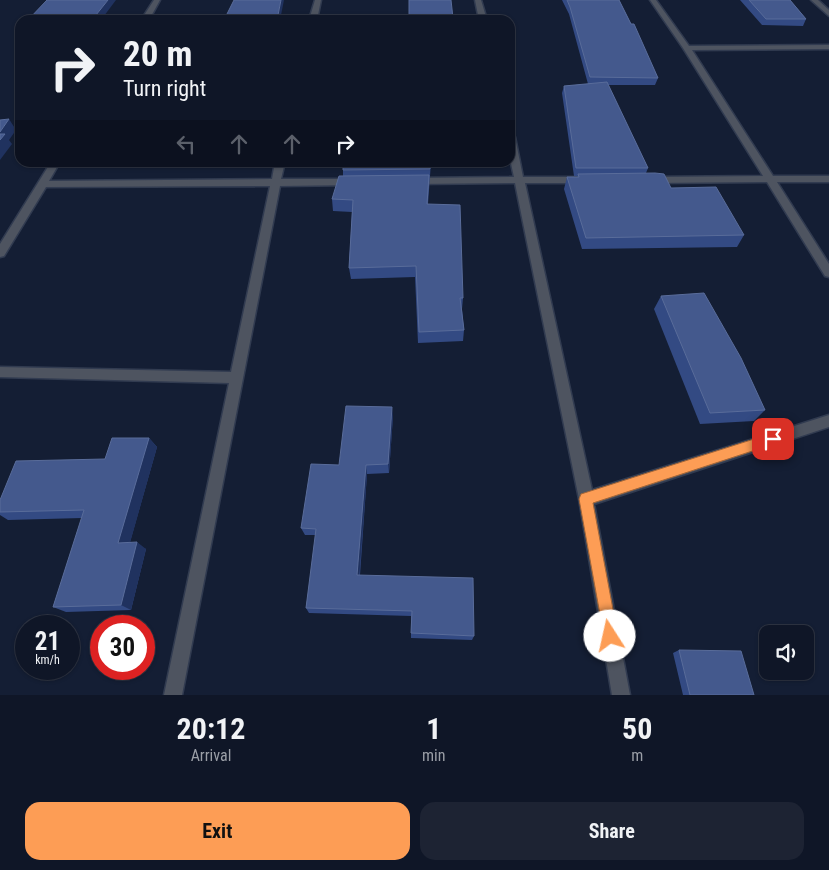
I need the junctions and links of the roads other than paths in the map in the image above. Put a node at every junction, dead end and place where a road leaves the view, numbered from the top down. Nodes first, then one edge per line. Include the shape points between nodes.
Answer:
1 (157, 0) edge
2 (318, 0) edge
3 (478, 0) edge
4 (653, 0) edge
5 (814, 0) edge
6 (829, 14) edge
7 (148, 15) edge
8 (314, 15) edge
9 (482, 15) edge
10 (829, 47) edge
11 (687, 48) junction
12 (515, 158) edge
13 (53, 167) edge
14 (279, 167) edge
15 (829, 179) edge
16 (520, 180) junction
17 (597, 180) edge
18 (645, 180) edge
19 (770, 180) junction
20 (403, 181) edge
21 (364, 182) edge
22 (276, 183) junction
23 (43, 184) junction
24 (0, 253) edge
25 (829, 273) edge
26 (0, 372) edge
27 (236, 378) junction
28 (829, 421) edge
29 (586, 499) junction
30 (173, 695) edge
31 (621, 695) edge

1 - 7 street
2 - 8 street
3 - 9 street
4 - 11 street
5 - 6 street
10 - 11 street
11 - 19 street
12 - 16 street
13 - 23 street
14 - 22 street
15 - 19 street
16 - 17 street
16 - 20 street
16 - 29 street
18 - 19 street
19 - 25 street
21 - 22 street
22 - 23 street
22 - 27 street
23 - 24 street
26 - 27 street
27 - 30 street
28 - 29 street
29 - 31 street

